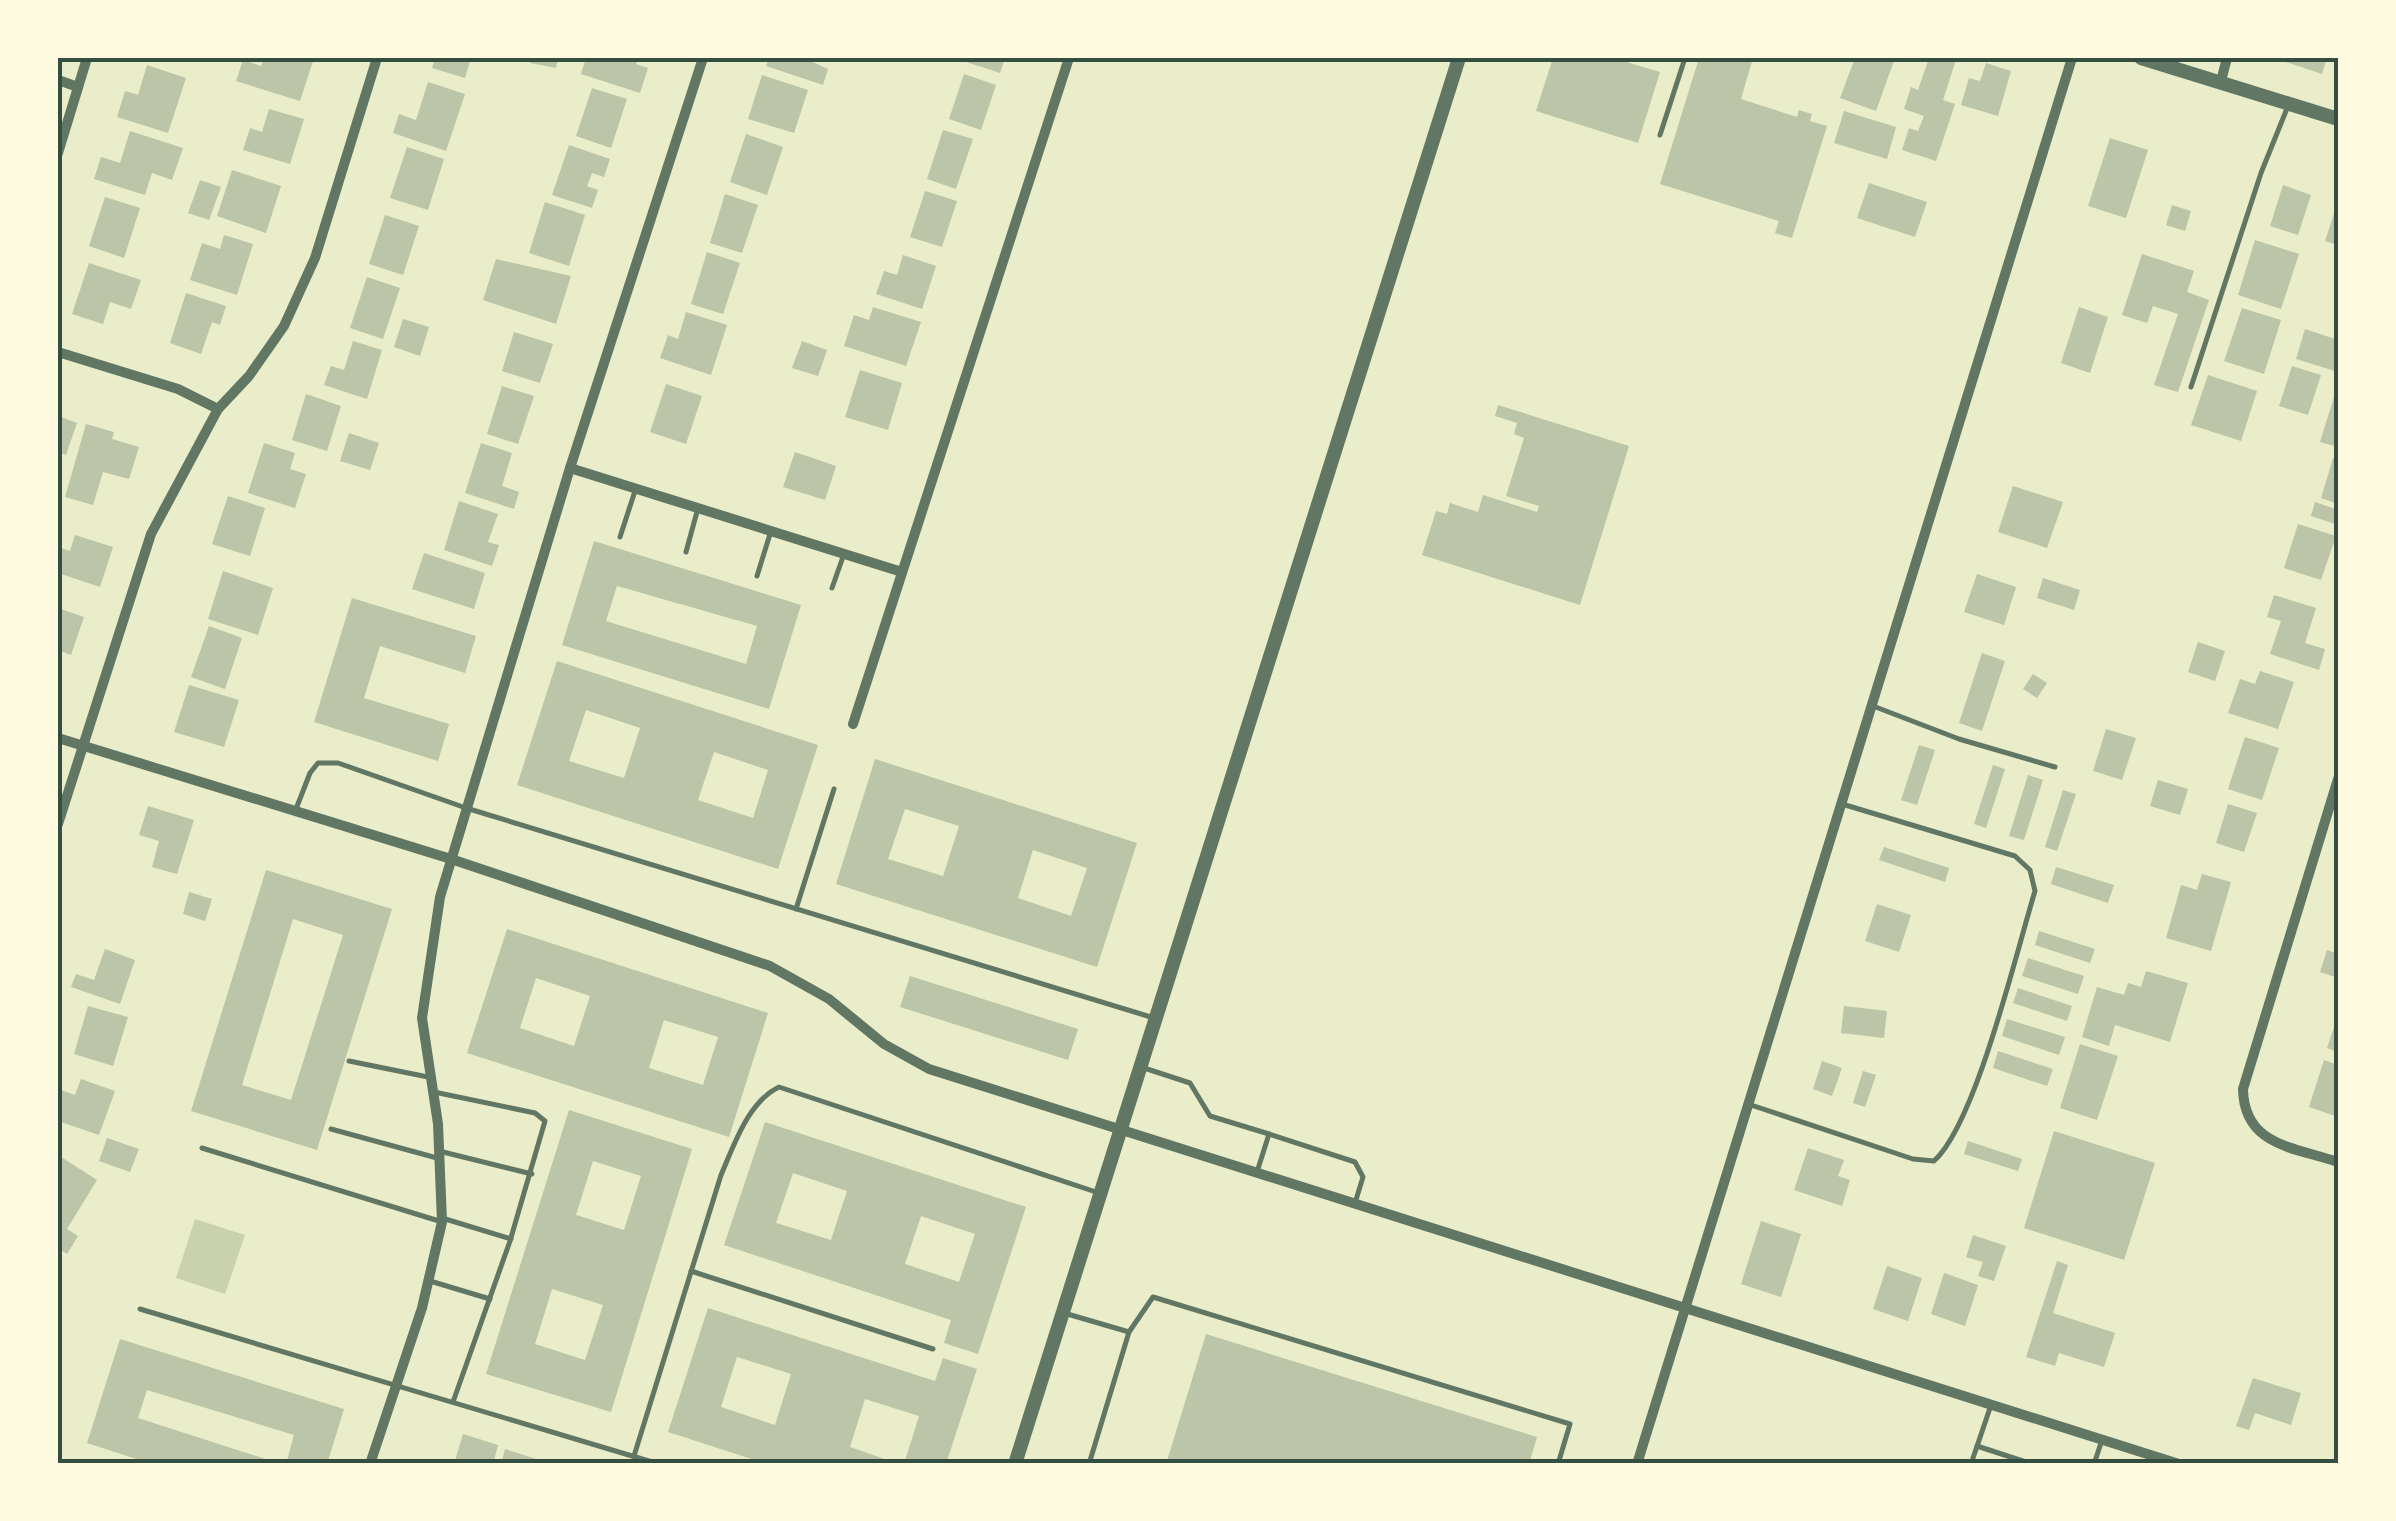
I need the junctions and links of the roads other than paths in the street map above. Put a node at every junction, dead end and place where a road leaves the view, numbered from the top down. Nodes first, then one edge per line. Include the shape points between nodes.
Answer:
1 (87, 58) edge
2 (377, 58) edge
3 (703, 58) edge
4 (1069, 58) edge
5 (1459, 58) edge
6 (1685, 58) edge
7 (2072, 58) edge
8 (2141, 58) edge
9 (2227, 58) edge
10 (58, 80) edge
11 (2220, 82) junction
12 (78, 86) junction
13 (2290, 103) junction
14 (2338, 118) edge
15 (1660, 135) dead end
16 (58, 153) edge
17 (58, 352) edge
18 (2191, 387) dead end
19 (218, 409) junction
20 (570, 468) junction
21 (636, 489) junction
22 (698, 508) junction
23 (771, 531) junction
24 (620, 537) dead end
25 (686, 552) dead end
26 (844, 554) junction
27 (902, 572) junction
28 (757, 576) dead end
29 (832, 588) dead end
30 (1870, 706) junction
31 (852, 724) dead end
32 (58, 738) edge
33 (82, 746) junction
34 (2055, 767) dead end
35 (2338, 779) edge
36 (834, 789) dead end
37 (1840, 804) junction
38 (466, 808) junction
39 (295, 811) junction
40 (58, 824) edge
41 (451, 859) junction
42 (796, 909) junction
43 (1154, 1018) junction
44 (349, 1062) dead end
45 (1138, 1067) junction
46 (431, 1078) junction
47 (434, 1092) junction
48 (1748, 1104) junction
49 (331, 1129) dead end
50 (1118, 1132) junction
51 (1269, 1134) junction
52 (202, 1148) dead end
53 (439, 1154) junction
54 (2338, 1162) edge
55 (532, 1174) junction
56 (1256, 1175) junction
57 (1098, 1193) junction
58 (1354, 1206) junction
59 (442, 1220) junction
60 (511, 1239) junction
61 (692, 1271) junction
62 (429, 1281) junction
63 (490, 1299) junction
64 (1685, 1309) junction
65 (140, 1310) dead end
66 (1062, 1312) junction
67 (1129, 1332) junction
68 (933, 1348) dead end
69 (396, 1384) junction
70 (453, 1402) junction
71 (1991, 1404) junction
72 (2102, 1440) junction
73 (1977, 1446) junction
74 (634, 1456) junction
75 (2164, 1461) edge
76 (370, 1464) edge
77 (659, 1464) edge
78 (1015, 1464) edge
79 (1089, 1464) edge
80 (1558, 1464) edge
81 (1637, 1464) edge
82 (1971, 1464) edge
83 (2032, 1464) edge
84 (2094, 1464) edge
85 (2180, 1464) edge

1 - 12 street
2 - 19 street via 315,258 284,326
3 - 20 street
4 - 27 street
5 - 43 street
6 - 15 lane
7 - 30 street
8 - 11 street
9 - 11 street
10 - 12 street
11 - 13 street
12 - 16 street
13 - 14 street
13 - 18 lane
17 - 19 street via 178,389
19 - 33 street via 151,534
20 - 21 street
20 - 38 street
21 - 22 street
21 - 24 lane
22 - 23 street
22 - 25 lane
23 - 26 street
23 - 28 lane
26 - 27 street
26 - 29 lane
27 - 31 street
30 - 34 lane
30 - 37 street
32 - 33 street
33 - 39 street
33 - 40 street
35 - 54 street via 2243,1089 2244,1112 2257,1132
36 - 42 lane
37 - 48 street
37 - 48 lane via 2015,856 2035,884 2024,928 1966,1113 1934,1162
38 - 39 lane via 326,761 310,772
38 - 41 street
38 - 42 lane
39 - 41 street
41 - 46 street via 422,1018
41 - 50 street via 770,966 929,1070
42 - 43 lane
43 - 45 street
44 - 46 lane
45 - 50 street
45 - 51 lane via 1190,1083 1210,1116
46 - 47 street
47 - 53 street
47 - 55 lane via 536,1113 545,1121
48 - 64 street
49 - 53 lane
50 - 56 street
50 - 57 street
51 - 56 lane
51 - 58 lane via 1355,1162 1363,1177
52 - 59 lane
53 - 55 lane
53 - 59 street
55 - 60 lane
56 - 58 street
57 - 61 lane via 779,1087 740,1130
57 - 66 street
58 - 64 street
59 - 60 lane
59 - 62 street
60 - 63 lane
61 - 68 lane
61 - 74 lane
62 - 63 lane
62 - 69 street
63 - 70 lane
64 - 71 street
64 - 81 street
65 - 69 lane
66 - 67 lane
66 - 78 street
67 - 79 lane
67 - 80 lane via 1154,1297 1570,1424
69 - 70 lane
69 - 76 street
70 - 74 lane
71 - 72 street
71 - 73 lane
72 - 75 street
72 - 84 lane
73 - 82 lane
73 - 83 lane
74 - 77 lane
75 - 85 street

